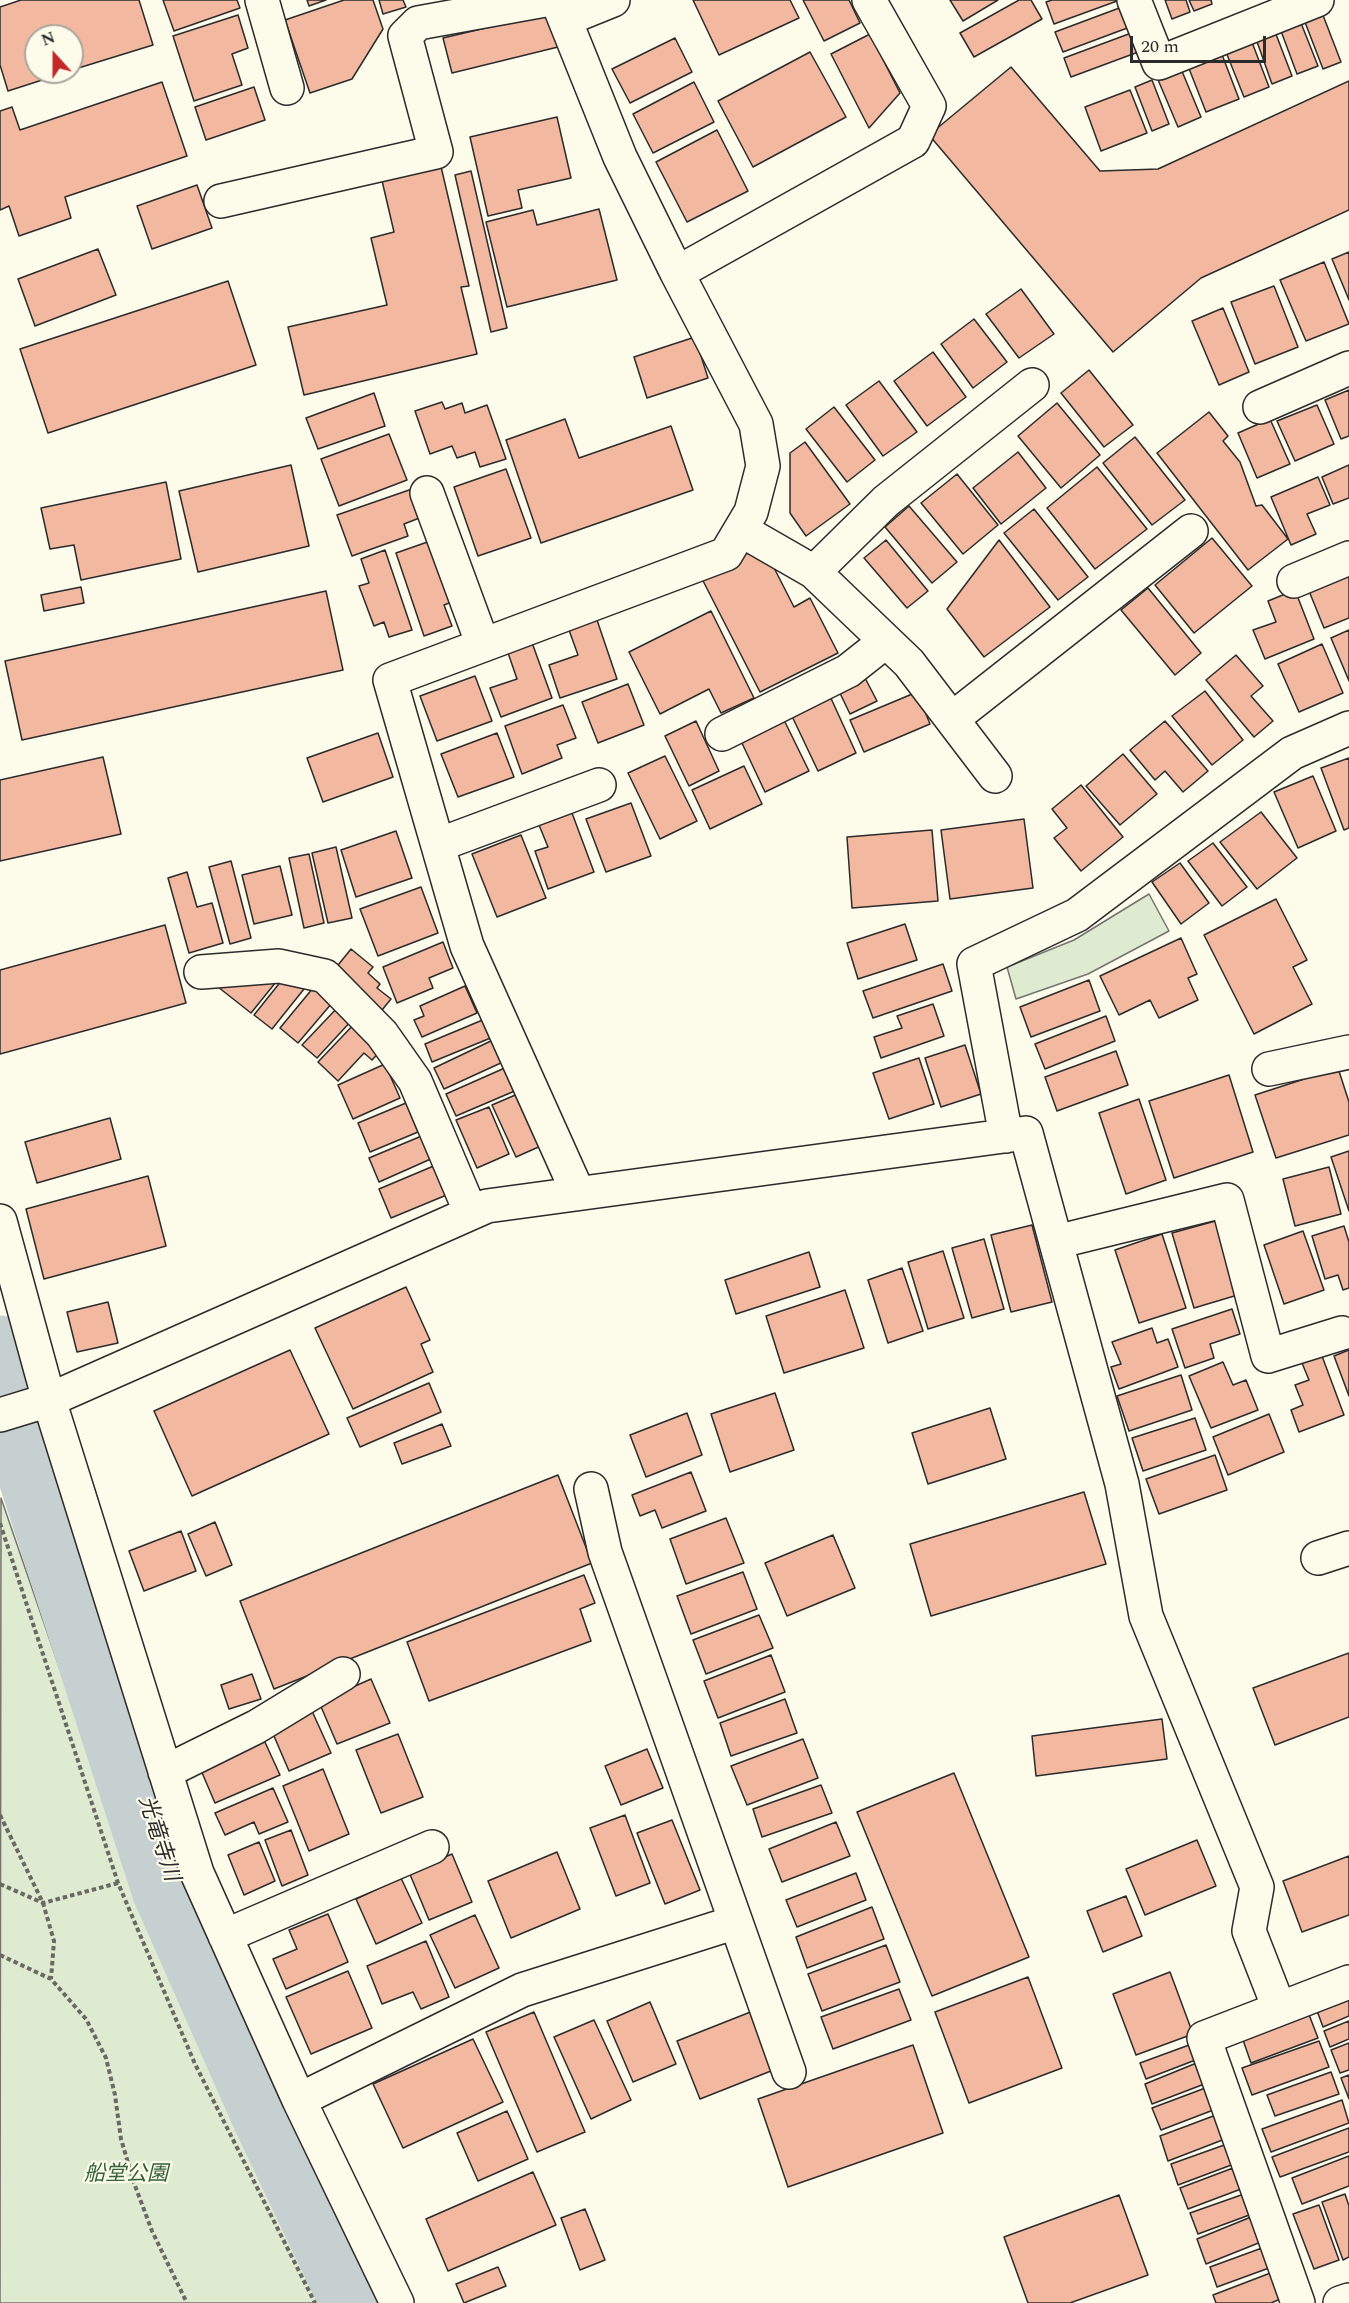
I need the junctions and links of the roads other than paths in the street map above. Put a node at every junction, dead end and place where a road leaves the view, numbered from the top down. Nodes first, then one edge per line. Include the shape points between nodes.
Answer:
1 (262, 0) edge
2 (613, 0) edge
3 (869, 0) edge
4 (1134, 0) edge
5 (1317, 0) edge
6 (556, 6) edge
7 (287, 88) dead end
8 (221, 201) dead end
9 (677, 273) junction
10 (1349, 368) edge
11 (1032, 385) dead end
12 (1260, 407) dead end
13 (426, 493) dead end
14 (741, 530) junction
15 (1191, 531) dead end
16 (1349, 558) edge
17 (814, 572) junction
18 (1294, 581) dead end
19 (886, 641) junction
20 (483, 645) junction
21 (952, 719) junction
22 (1349, 728) edge
23 (722, 734) dead end
24 (995, 776) dead end
25 (599, 785) dead end
26 (438, 845) junction
27 (201, 972) dead end
28 (1349, 1052) edge
29 (1269, 1069) dead end
30 (1006, 1136) junction
31 (578, 1193) junction
32 (471, 1212) junction
33 (0, 1221) edge
34 (1056, 1242) junction
35 (1342, 1333) dead end
36 (45, 1401) junction
37 (0, 1415) edge
38 (591, 1490) dead end
39 (1349, 1548) edge
40 (1318, 1558) dead end
41 (343, 1674) dead end
42 (165, 1772) junction
43 (432, 1847) dead end
44 (736, 1922) junction
45 (225, 1936) junction
46 (1349, 1982) edge
47 (1279, 2008) junction
48 (789, 2072) dead end
49 (298, 2100) junction
50 (1349, 2300) edge
51 (397, 2303) edge
52 (1298, 2303) edge
53 (1340, 2303) edge

1 - 7 street
2 - 6 street
3 - 9 street via 929,106 913,141
4 - 5 street via 1159,63
6 - 8 street via 418,23 405,36 436,152
6 - 9 street via 620,157
9 - 14 street via 756,424 763,466 751,512
10 - 12 street
11 - 17 street via 886,501
13 - 20 street
14 - 17 street
14 - 20 street via 726,554
15 - 21 street
16 - 18 street
17 - 19 street
19 - 21 street via 909,663
19 - 23 street via 848,671
20 - 26 street via 390,680
21 - 24 street
22 - 30 street via 1292,753 1077,915 974,964
25 - 26 street
26 - 31 street via 467,946
27 - 32 street via 279,966 325,976 382,1034 415,1082
28 - 29 street
30 - 31 street
30 - 34 street via 1026,1133
31 - 32 street via 487,1206
32 - 36 street
33 - 36 street
34 - 35 street via 1227,1200 1268,1356
34 - 47 street via 1122,1484 1146,1616 1257,1887 1249,1931
36 - 37 street
36 - 42 street
38 - 44 street via 605,1552
39 - 40 street
41 - 42 street via 256,1727
42 - 45 street via 196,1873
43 - 45 street
44 - 48 street
44 - 49 street via 522,1990
45 - 49 street
46 - 47 street
47 - 52 street via 1204,2037
49 - 51 street
50 - 53 street

